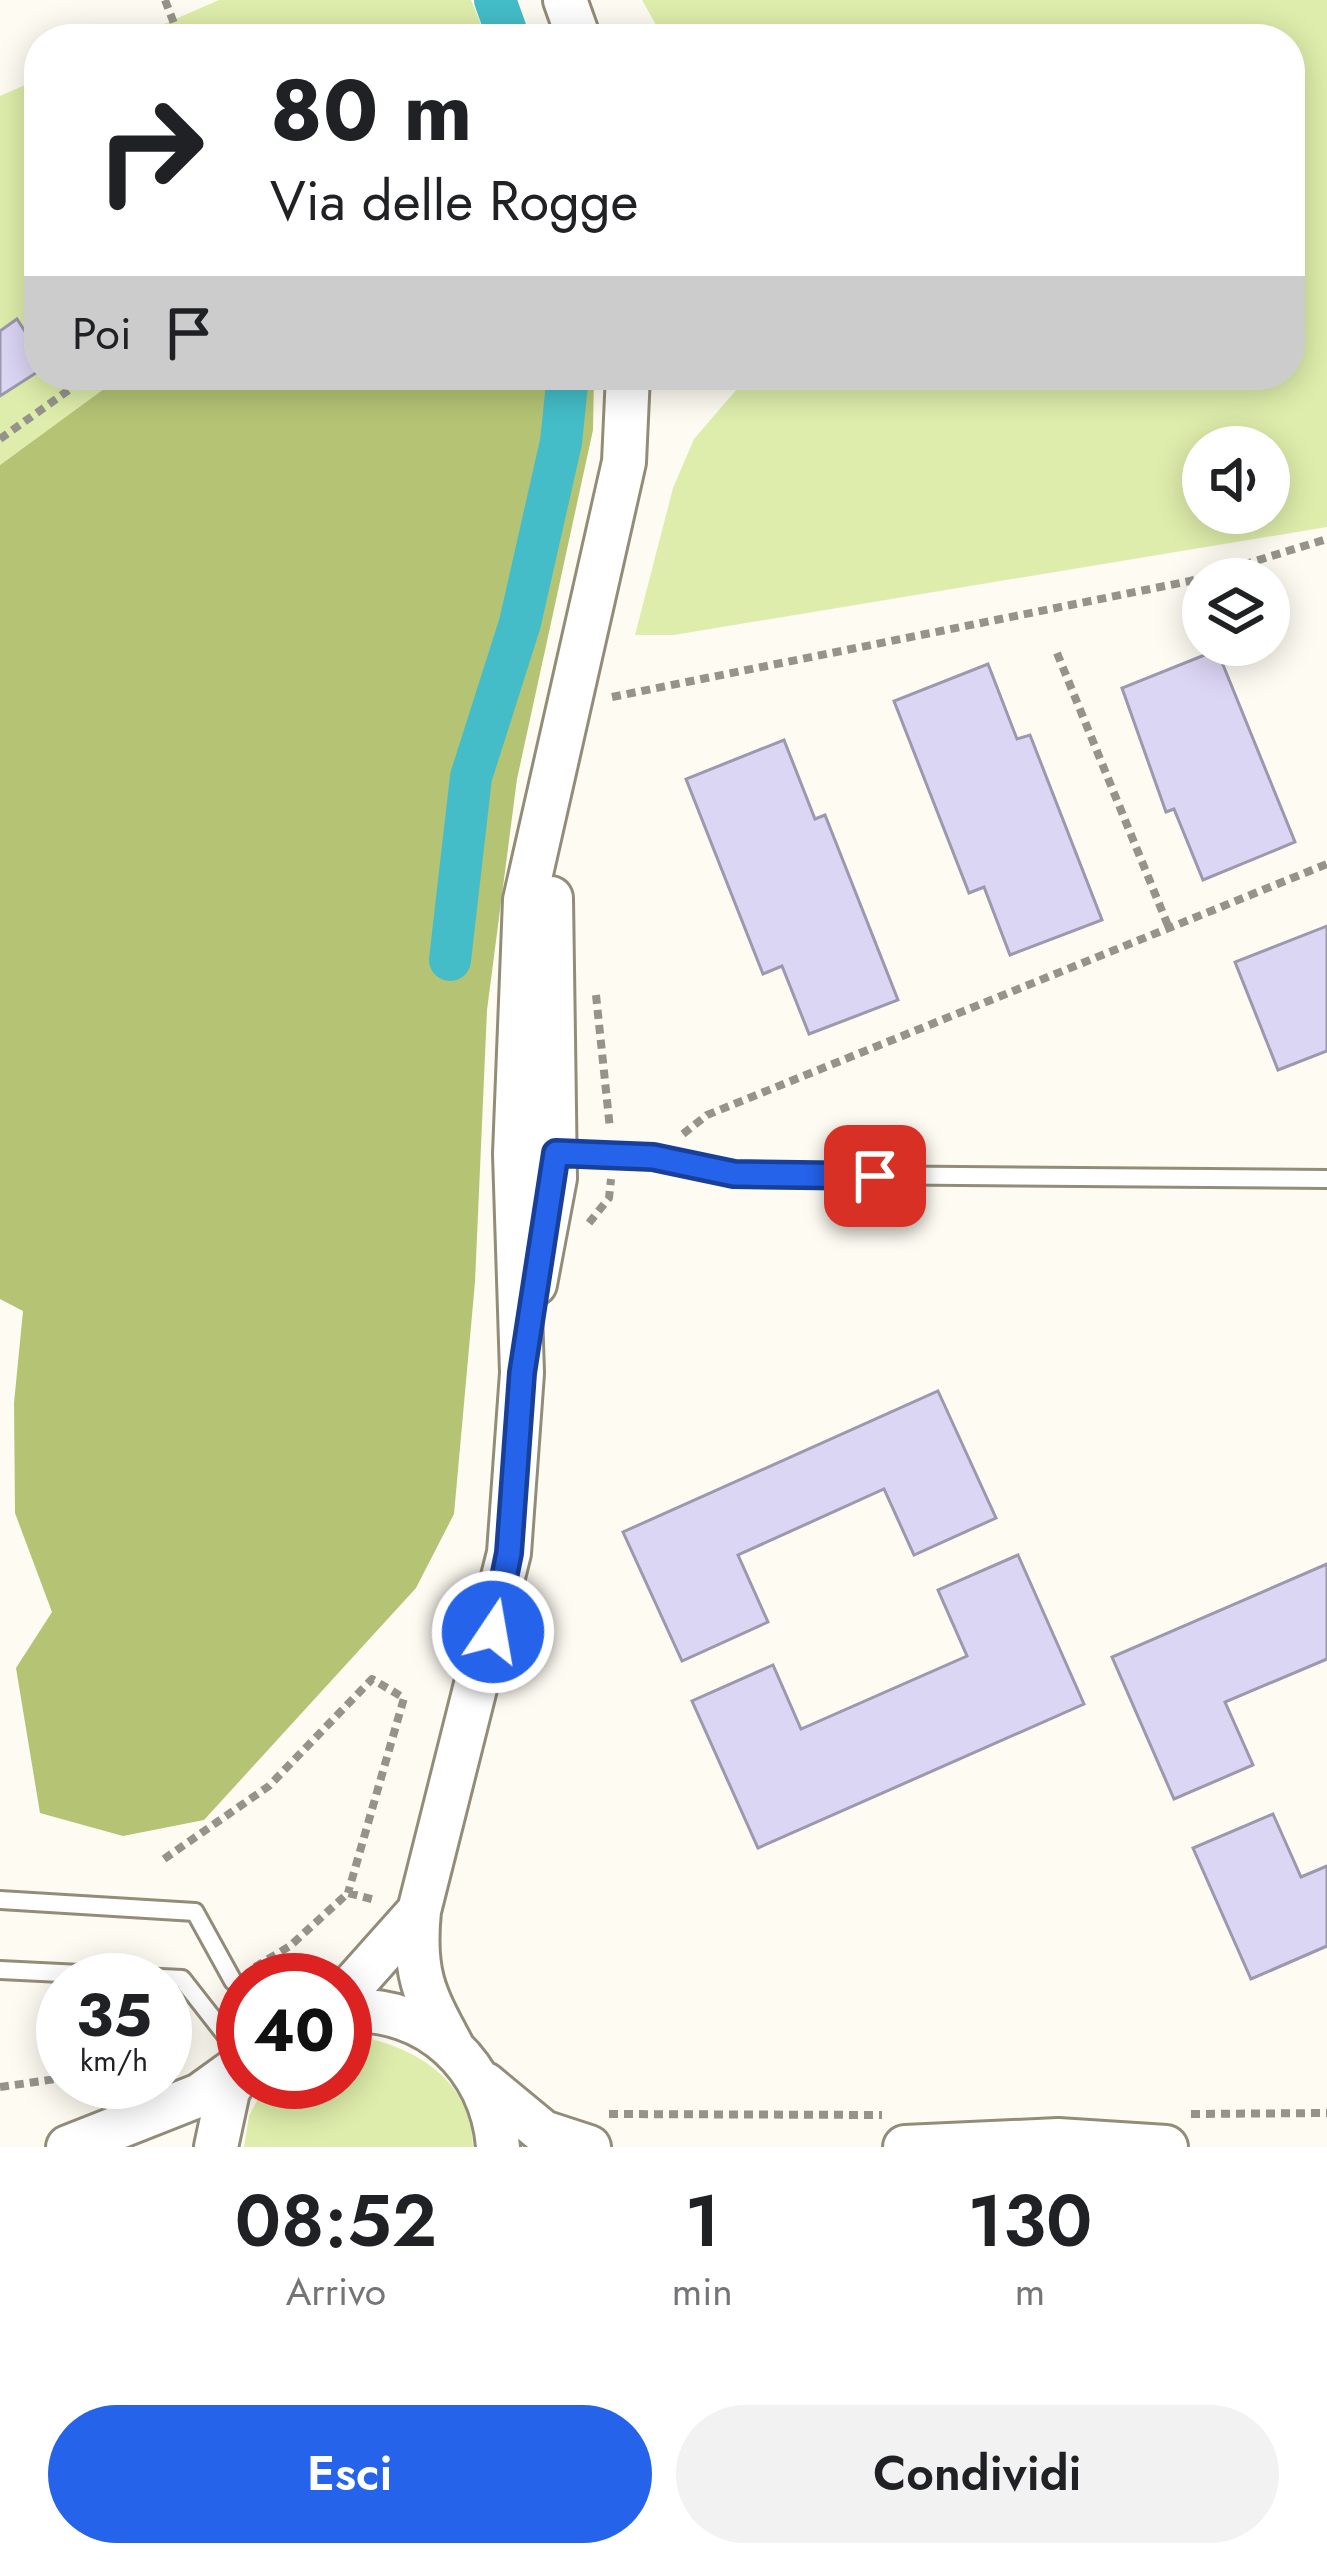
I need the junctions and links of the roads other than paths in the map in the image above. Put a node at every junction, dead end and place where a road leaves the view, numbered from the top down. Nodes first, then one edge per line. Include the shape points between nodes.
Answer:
1 (627, 390) edge
2 (535, 1153) junction
3 (1327, 1179) edge
4 (0, 1900) edge
5 (419, 1911) junction
6 (219, 1953) edge
7 (372, 1964) edge
8 (0, 1970) edge
9 (372, 2014) edge
10 (216, 2020) edge
11 (452, 2046) junction
12 (480, 2079) junction
13 (216, 2083) edge
14 (224, 2109) edge
15 (592, 2130) edge
16 (898, 2131) edge
17 (68, 2147) edge
18 (215, 2147) edge
19 (498, 2147) edge
20 (1166, 2147) edge

1 - 2 street via 624,462 557,747
2 - 3 lane via 653,1157 734,1174
2 - 5 street via 509,1553
4 - 6 lane via 195,1912
5 - 7 street
5 - 11 street via 416,1970
8 - 10 lane via 182,1979
9 - 11 street via 405,2018
11 - 12 street
12 - 15 street via 543,2132
12 - 19 street
13 - 17 street
14 - 18 street
16 - 20 street

